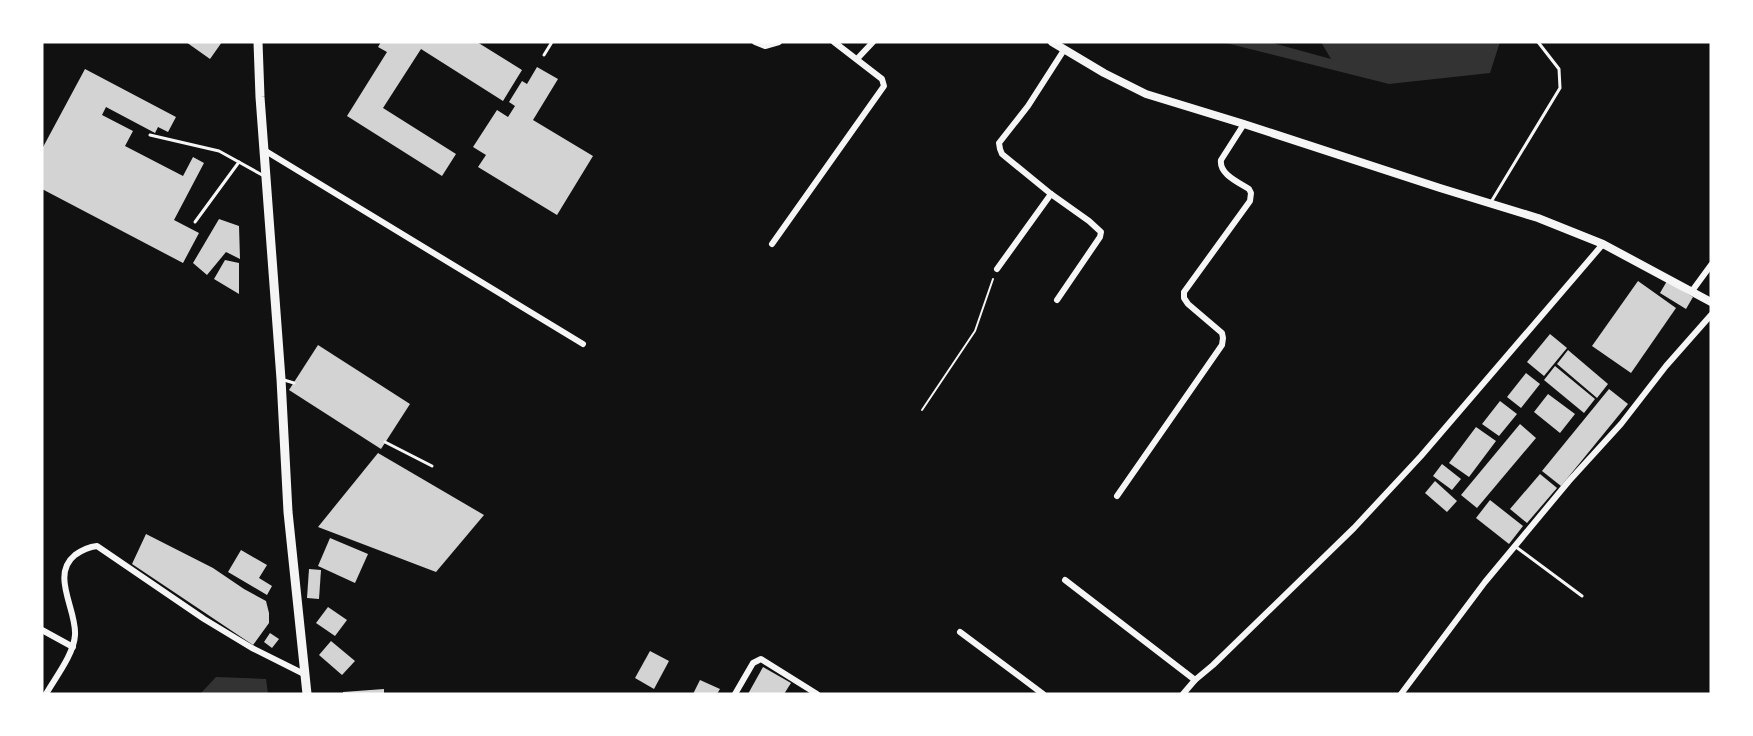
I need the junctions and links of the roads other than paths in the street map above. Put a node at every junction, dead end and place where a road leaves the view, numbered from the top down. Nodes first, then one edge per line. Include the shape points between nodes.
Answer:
1 (258, 42) edge
2 (552, 42) edge
3 (755, 42) edge
4 (779, 42) edge
5 (834, 42) edge
6 (873, 42) edge
7 (1052, 42) edge
8 (1538, 42) edge
9 (1064, 50) junction
10 (544, 55) dead end
11 (857, 59) junction
12 (1244, 124) junction
13 (150, 135) dead end
14 (264, 150) junction
15 (239, 162) junction
16 (266, 177) junction
17 (1051, 194) junction
18 (1490, 204) junction
19 (195, 222) dead end
20 (772, 244) dead end
21 (1603, 244) junction
22 (1711, 265) edge
23 (997, 269) road end
24 (1692, 291) junction
25 (1057, 300) dead end
26 (1711, 302) edge
27 (1711, 315) edge
28 (583, 344) dead end
29 (281, 380) junction
30 (294, 383) dead end
31 (385, 442) dead end
32 (432, 466) dead end
33 (1117, 496) dead end
34 (1515, 546) junction
35 (1065, 580) dead end
36 (1582, 597) dead end
37 (42, 630) edge
38 (960, 632) dead end
39 (73, 647) junction
40 (306, 675) junction
41 (1195, 680) junction
42 (46, 694) edge
43 (307, 694) edge
44 (735, 694) edge
45 (817, 694) edge
46 (1043, 694) edge
47 (1183, 694) edge
48 (1401, 694) edge

1 - 14 main road
2 - 10 lane
3 - 4 street via 765,46
5 - 11 street
6 - 11 street
7 - 9 street
8 - 18 lane via 1559,69 1560,88
9 - 12 street via 1146,94
9 - 17 street via 999,143 1002,154
11 - 20 street via 884,86
12 - 18 street
12 - 33 street via 1220,165 1249,189 1250,201 1184,292 1188,304 1222,333 1222,345
13 - 15 lane via 219,151
14 - 16 main road
14 - 28 street
15 - 16 lane
15 - 19 lane
16 - 29 main road
17 - 23 street
17 - 25 street via 1101,232
18 - 21 street
21 - 24 street
21 - 41 street via 1354,528
22 - 24 street
24 - 26 street
27 - 34 street
29 - 30 lane
29 - 40 main road via 288,512
31 - 32 lane
34 - 36 lane
34 - 48 street
35 - 41 street
37 - 39 street
38 - 46 street
39 - 40 street via 74,620 65,585 66,568 82,550 96,546 252,648
39 - 42 street
40 - 43 main road
41 - 47 street
44 - 45 street via 753,663 761,659

